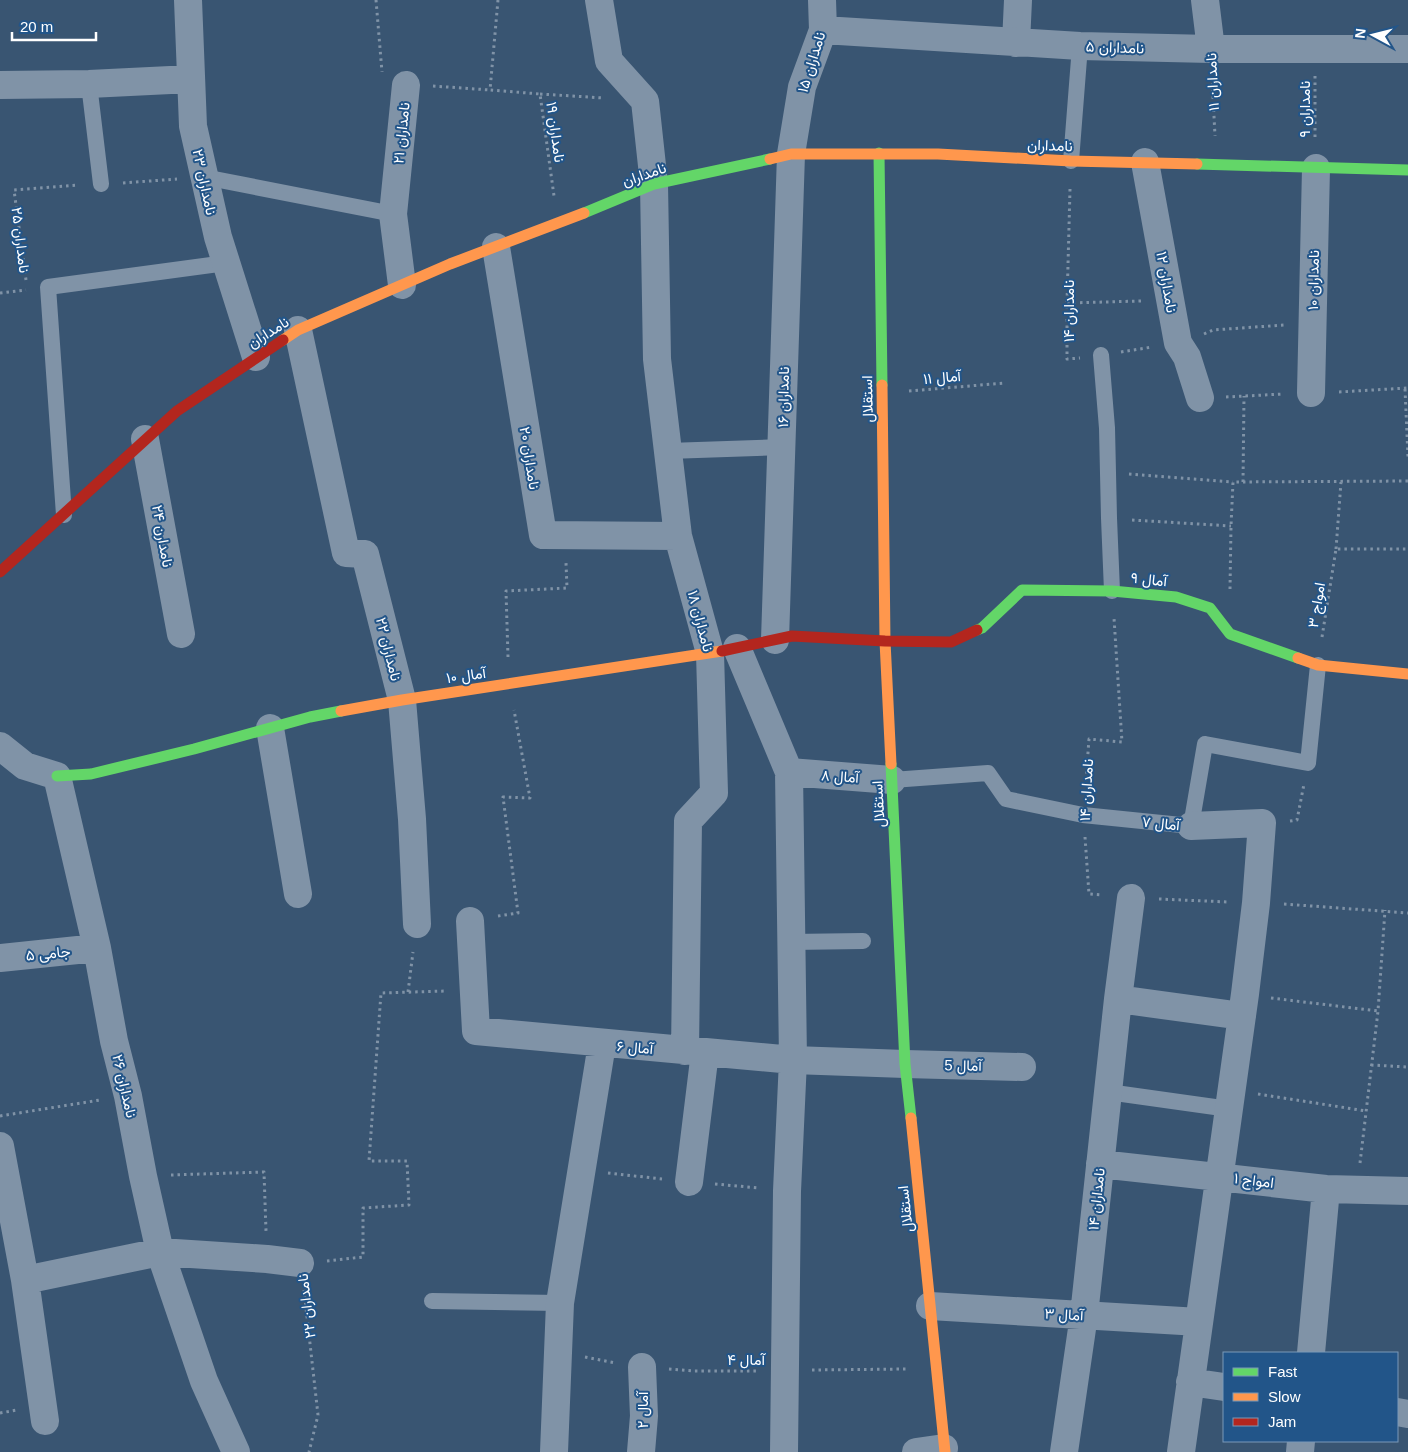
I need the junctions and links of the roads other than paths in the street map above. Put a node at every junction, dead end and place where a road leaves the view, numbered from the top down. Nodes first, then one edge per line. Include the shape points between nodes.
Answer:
1 (188, 0) edge
2 (599, 0) edge
3 (822, 0) edge
4 (1018, 0) edge
5 (1205, 0) edge
6 (823, 30) junction
7 (1016, 43) junction
8 (1080, 46) junction
9 (1211, 49) junction
10 (1408, 49) edge
11 (191, 79) junction
12 (88, 84) junction
13 (406, 84) road end
14 (0, 85) edge
15 (879, 153) junction
16 (791, 154) junction
17 (1071, 161) junction
18 (1145, 162) junction
19 (1316, 168) junction
20 (1408, 170) edge
21 (204, 177) junction
22 (101, 184) road end
23 (654, 184) junction
24 (393, 214) junction
25 (496, 247) junction
26 (226, 263) junction
27 (402, 285) junction
28 (298, 330) junction
29 (1101, 355) road end
30 (256, 357) junction
31 (1311, 393) dead end
32 (1200, 398) dead end
33 (145, 439) junction
34 (782, 447) junction
35 (668, 451) junction
36 (64, 515) junction
37 (678, 536) junction
38 (0, 572) edge
39 (1112, 591) junction
40 (181, 634) dead end
41 (775, 640) junction
42 (885, 641) junction
43 (737, 648) junction
44 (710, 654) junction
45 (1318, 665) junction
46 (1408, 674) edge
47 (402, 700) junction
48 (270, 728) junction
49 (0, 746) edge
50 (789, 772) junction
51 (57, 776) junction
52 (892, 780) junction
53 (1191, 826) junction
54 (298, 894) dead end
55 (1131, 898) road end
56 (470, 921) road end
57 (417, 924) road end
58 (863, 941) dead end
59 (791, 942) junction
60 (97, 948) junction
61 (0, 958) edge
62 (1118, 999) junction
63 (1244, 1005) junction
64 (602, 1044) junction
65 (695, 1052) junction
66 (792, 1060) junction
67 (905, 1064) junction
68 (1022, 1066) dead end
69 (1108, 1092) junction
70 (1231, 1100) junction
71 (0, 1146) edge
72 (1100, 1164) junction
73 (1220, 1176) junction
74 (689, 1182) road end
75 (1326, 1189) junction
76 (1408, 1191) edge
77 (160, 1252) junction
78 (300, 1263) road end
79 (25, 1280) junction
80 (432, 1301) dead end
81 (560, 1303) junction
82 (930, 1306) junction
83 (1084, 1315) junction
84 (1199, 1322) junction
85 (1311, 1352) edge
86 (642, 1368) road end
87 (1190, 1382) junction
88 (1223, 1387) edge
89 (45, 1421) dead end
90 (944, 1450) edge
91 (236, 1452) edge
92 (554, 1452) edge
93 (641, 1452) edge
94 (784, 1452) edge
95 (916, 1452) edge
96 (1064, 1452) edge
97 (1181, 1452) edge

1 - 11 street, نامداران ۲۳
2 - 23 street, نامداران ۱۸ via 609,61 645,101
3 - 6 street, نامداران ۱۵
4 - 7 street
5 - 9 street, نامداران ۱۱
6 - 7 street, نامداران ۵
6 - 16 street, نامداران ۱۵ via 802,87
7 - 8 street, نامداران ۵
8 - 9 street, نامداران ۵
8 - 17 lane
9 - 10 street, نامداران ۵
11 - 12 street
11 - 21 street, نامداران ۲۳ via 193,126
12 - 14 street
12 - 22 lane
13 - 24 street, نامداران ۲۱
15 - 16 street, نامداران
15 - 17 street, نامداران
15 - 42 street, استقلال
16 - 23 street, نامداران
16 - 34 street, نامداران ۱۶
17 - 18 street, نامداران
18 - 19 street, نامداران
18 - 32 street, نامداران ۱۲ via 1178,343 1187,357
19 - 20 street, نامداران
19 - 31 street, نامداران ۱۰
21 - 24 lane
21 - 26 street, نامداران ۲۳
23 - 25 street, نامداران
23 - 35 street, نامداران ۱۸ via 657,360
24 - 27 street, نامداران ۲۱
25 - 27 street, نامداران
25 - 37 street, نامداران ۲۰ via 543,535
26 - 30 street, نامداران ۲۳
26 - 36 lane, نامداران ۲۵ via 48,287
27 - 28 street, نامداران
28 - 30 street, نامداران
28 - 47 street, نامداران ۲۲ via 346,553 365,554
29 - 39 lane via 1107,428
30 - 33 street, نامداران via 177,411
33 - 36 street, نامداران
33 - 40 street, نامدارن ۲۴
34 - 35 lane
34 - 41 street, نامداران ۱۶
35 - 37 street, نامداران ۱۸
36 - 38 street, نامداران
37 - 44 street, نامداران ۱۸
39 - 42 street, آمال ۹ via 1022,590 982,628 950,642
39 - 45 street, آمال ۹ via 1176,597 1210,608 1230,634
41 - 42 street, آمال ۱۰ via 792,636
41 - 43 street, آمال ۱۰
42 - 52 street, استقلال
43 - 44 street, آمال ۱۰
43 - 50 street
44 - 47 street, آمال ۱۰
44 - 65 street, نامداران ۱۸ via 714,793 688,821
45 - 46 street
45 - 53 lane, آمال ۷ via 1308,763 1206,744
47 - 48 street, آمال ۱۰
47 - 57 street, نامداران ۲۲
48 - 51 street, آمال ۱۰ via 91,774
48 - 54 street
49 - 51 street via 25,766
50 - 52 street, آمال ۸
50 - 59 street
51 - 60 street, نامداران ۲۶
52 - 53 lane, آمال ۷ via 988,773 1006,799 1084,815
52 - 67 street, استقلال
53 - 63 street via 1262,823
55 - 62 street, نامداران ۱۴
56 - 64 street, آمال ۶ via 476,1032
58 - 59 lane
59 - 66 street
60 - 61 street, جامی ۵
60 - 77 street, نامداران ۲۶
62 - 63 street
62 - 69 street, نامداران ۱۴
63 - 70 street
64 - 65 street, آمال ۶
64 - 81 street
65 - 66 street, آمال ۶
65 - 74 street, نامداران ۱۸
66 - 67 street, آمال ۶
66 - 94 street
67 - 68 street, آمال 5
67 - 82 street, استقلال
69 - 70 lane
69 - 72 street, نامداران ۱۴
70 - 73 street
71 - 79 street
72 - 73 street, امواج ۱
72 - 83 street, نامداران ۱۴
73 - 75 street, امواج ۱
73 - 84 street
75 - 76 street, امواج ۱
75 - 85 street
77 - 78 street
77 - 79 street
77 - 91 street, نامداران ۲۶ via 204,1381
79 - 89 street
80 - 81 lane
81 - 92 street
82 - 83 street, آمال ۳
82 - 90 street, استقلال
83 - 84 street, آمال ۳
83 - 96 street, نامداران ۱۴
84 - 87 street
86 - 93 street, آمال ۲ via 644,1416
87 - 88 street
87 - 97 street
90 - 95 street

